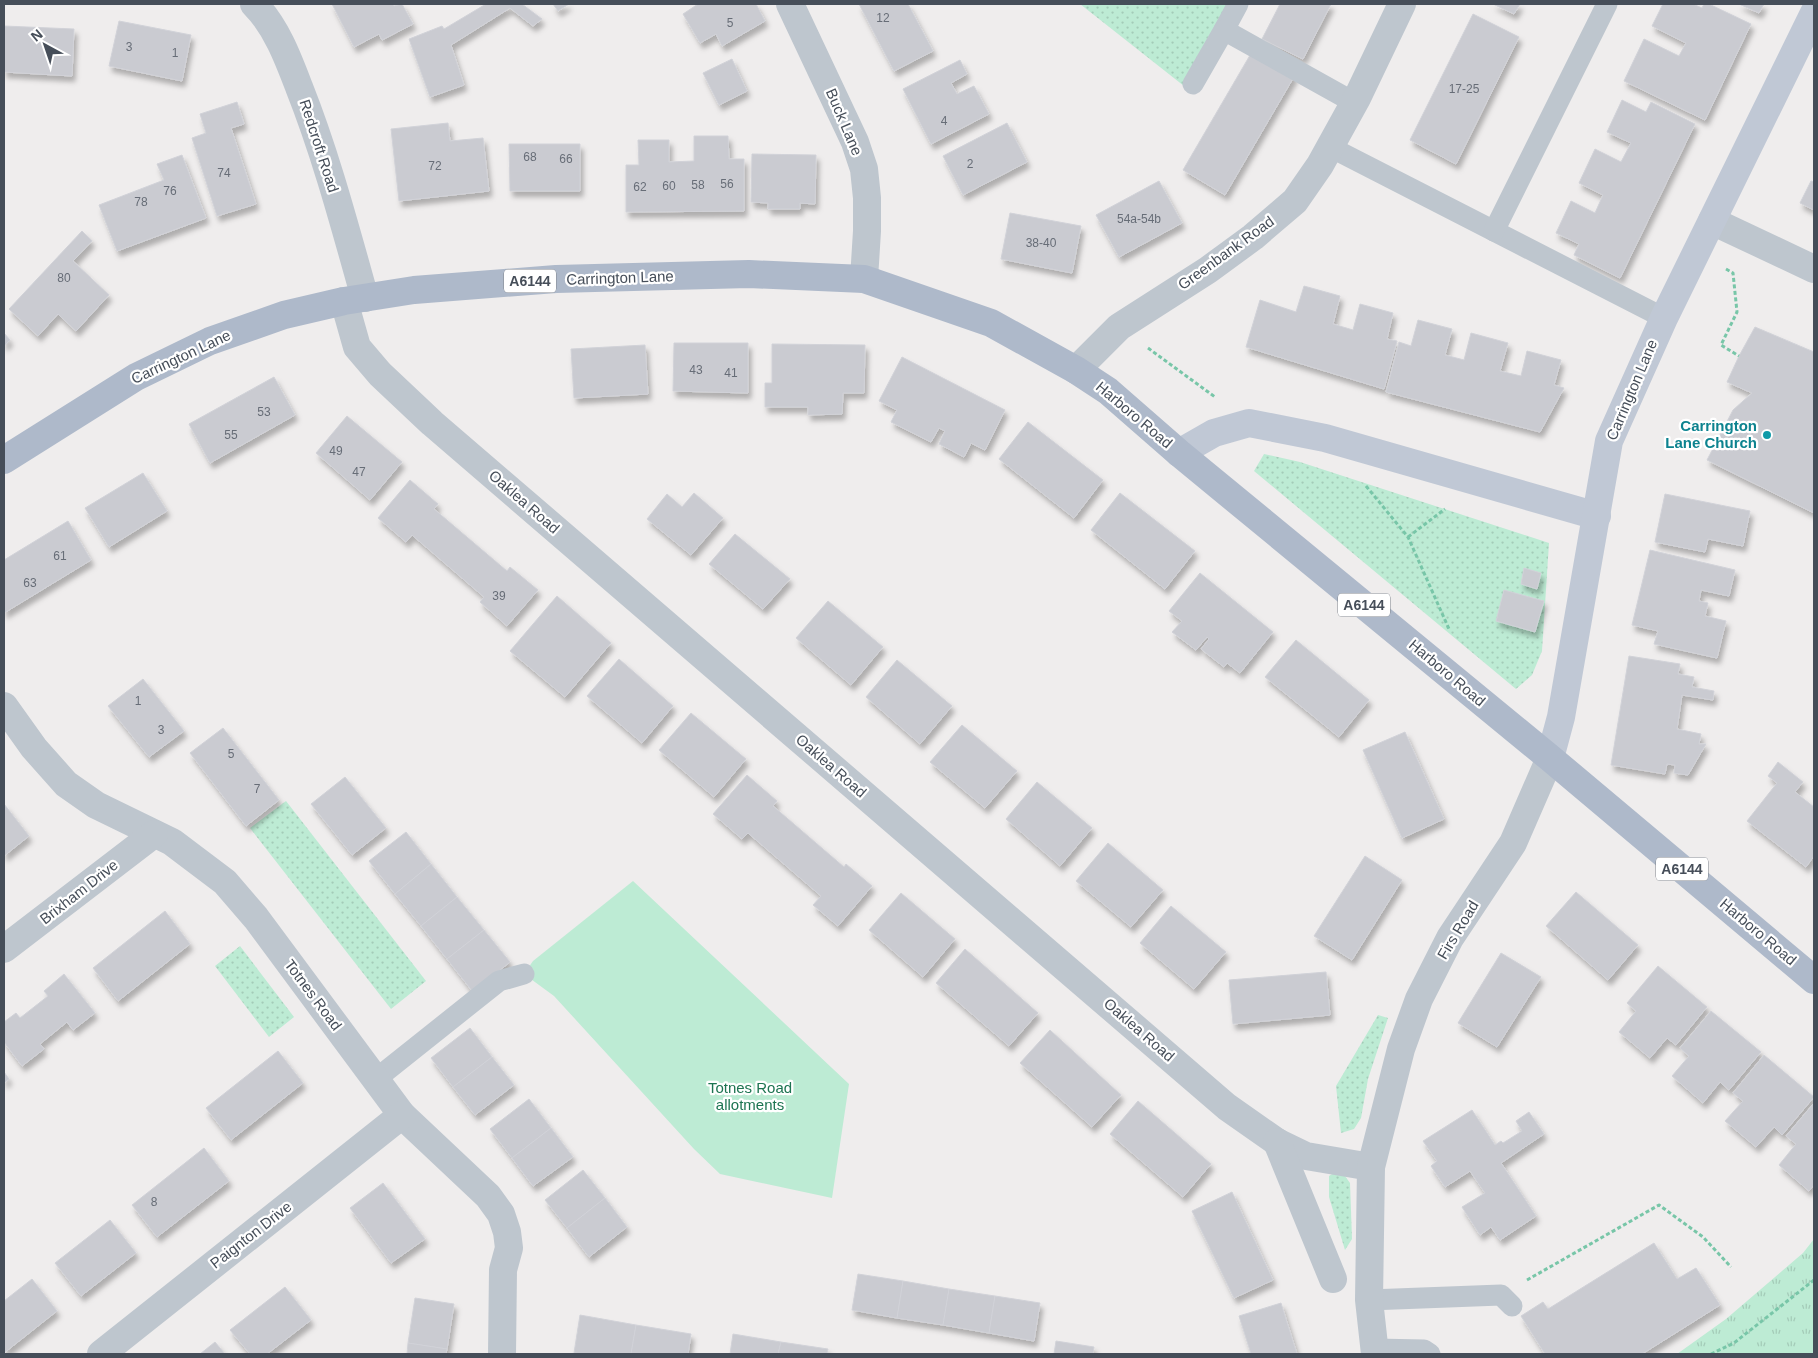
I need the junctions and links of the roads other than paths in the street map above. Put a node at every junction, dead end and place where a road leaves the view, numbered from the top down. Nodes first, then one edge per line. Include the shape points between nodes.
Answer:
1 (254, 4) edge
2 (790, 4) edge
3 (1238, 4) edge
4 (1402, 4) edge
5 (1606, 4) edge
6 (1814, 14) edge
7 (1224, 30) junction
8 (1193, 84) dead end
9 (1354, 103) junction
10 (1330, 147) junction
11 (1712, 221) junction
12 (1494, 231) junction
13 (1814, 270) edge
14 (864, 279) junction
15 (354, 300) junction
16 (1664, 318) junction
17 (1076, 370) junction
18 (1179, 453) junction
19 (4, 460) edge
20 (1596, 516) junction
21 (4, 706) edge
22 (1550, 758) junction
23 (154, 834) junction
24 (4, 949) edge
25 (524, 974) dead end
26 (1814, 980) edge
27 (376, 1079) junction
28 (402, 1115) junction
29 (1276, 1142) junction
30 (1371, 1167) junction
31 (1332, 1279) dead end
32 (1369, 1300) junction
33 (1506, 1300) road end
34 (1375, 1351) edge
35 (100, 1354) edge
36 (502, 1354) edge
37 (1430, 1354) edge

1 - 15 street, Redcroft Road via 287,56 314,125
2 - 14 street, Buck Lane via 855,142 864,169 867,231
3 - 7 lane
4 - 9 street, Greenbank Road
5 - 12 lane
6 - 11 main road, Carrington Lane
7 - 8 lane
7 - 9 lane
9 - 10 street, Greenbank Road
10 - 12 lane
10 - 17 street, Greenbank Road via 1295,201 1208,270 1119,327
11 - 13 street
11 - 16 main road, Carrington Lane
12 - 16 lane
14 - 15 main road, Carrington Lane / A6144 via 749,274 556,279 414,290
14 - 17 main road, Carrington Lane / A6144 via 992,323
15 - 19 main road, Carrington Lane / A6144 via 284,315 210,340 136,377
15 - 29 street, Oaklea Road via 357,347 380,374 432,423 1227,1106
16 - 20 main road, Carrington Lane via 1609,441
17 - 18 main road, Harboro Road / A6144 via 1108,391
18 - 20 main road via 1214,433 1249,422 1325,438
18 - 22 main road, Harboro Road / A6144
20 - 22 main road, Firs Road via 1561,717
21 - 23 street, Totnes Road via 34,748 66,784 96,805
22 - 26 main road, Harboro Road / A6144
22 - 30 street, Firs Road via 1513,844 1450,938 1419,1000 1401,1048
23 - 24 street, Brixham Drive
23 - 27 street, Totnes Road via 172,842 225,882 256,918
25 - 27 lane via 499,982
27 - 28 street, Totnes Road
28 - 35 street, Paignton Drive
28 - 36 street, Totnes Road via 488,1196 501,1214 509,1248 503,1270
29 - 30 street, Oaklea Road via 1306,1156
29 - 31 street
30 - 32 street, Firs Road
32 - 33 lane
32 - 34 street, Firs Road
34 - 37 lane via 1424,1350

